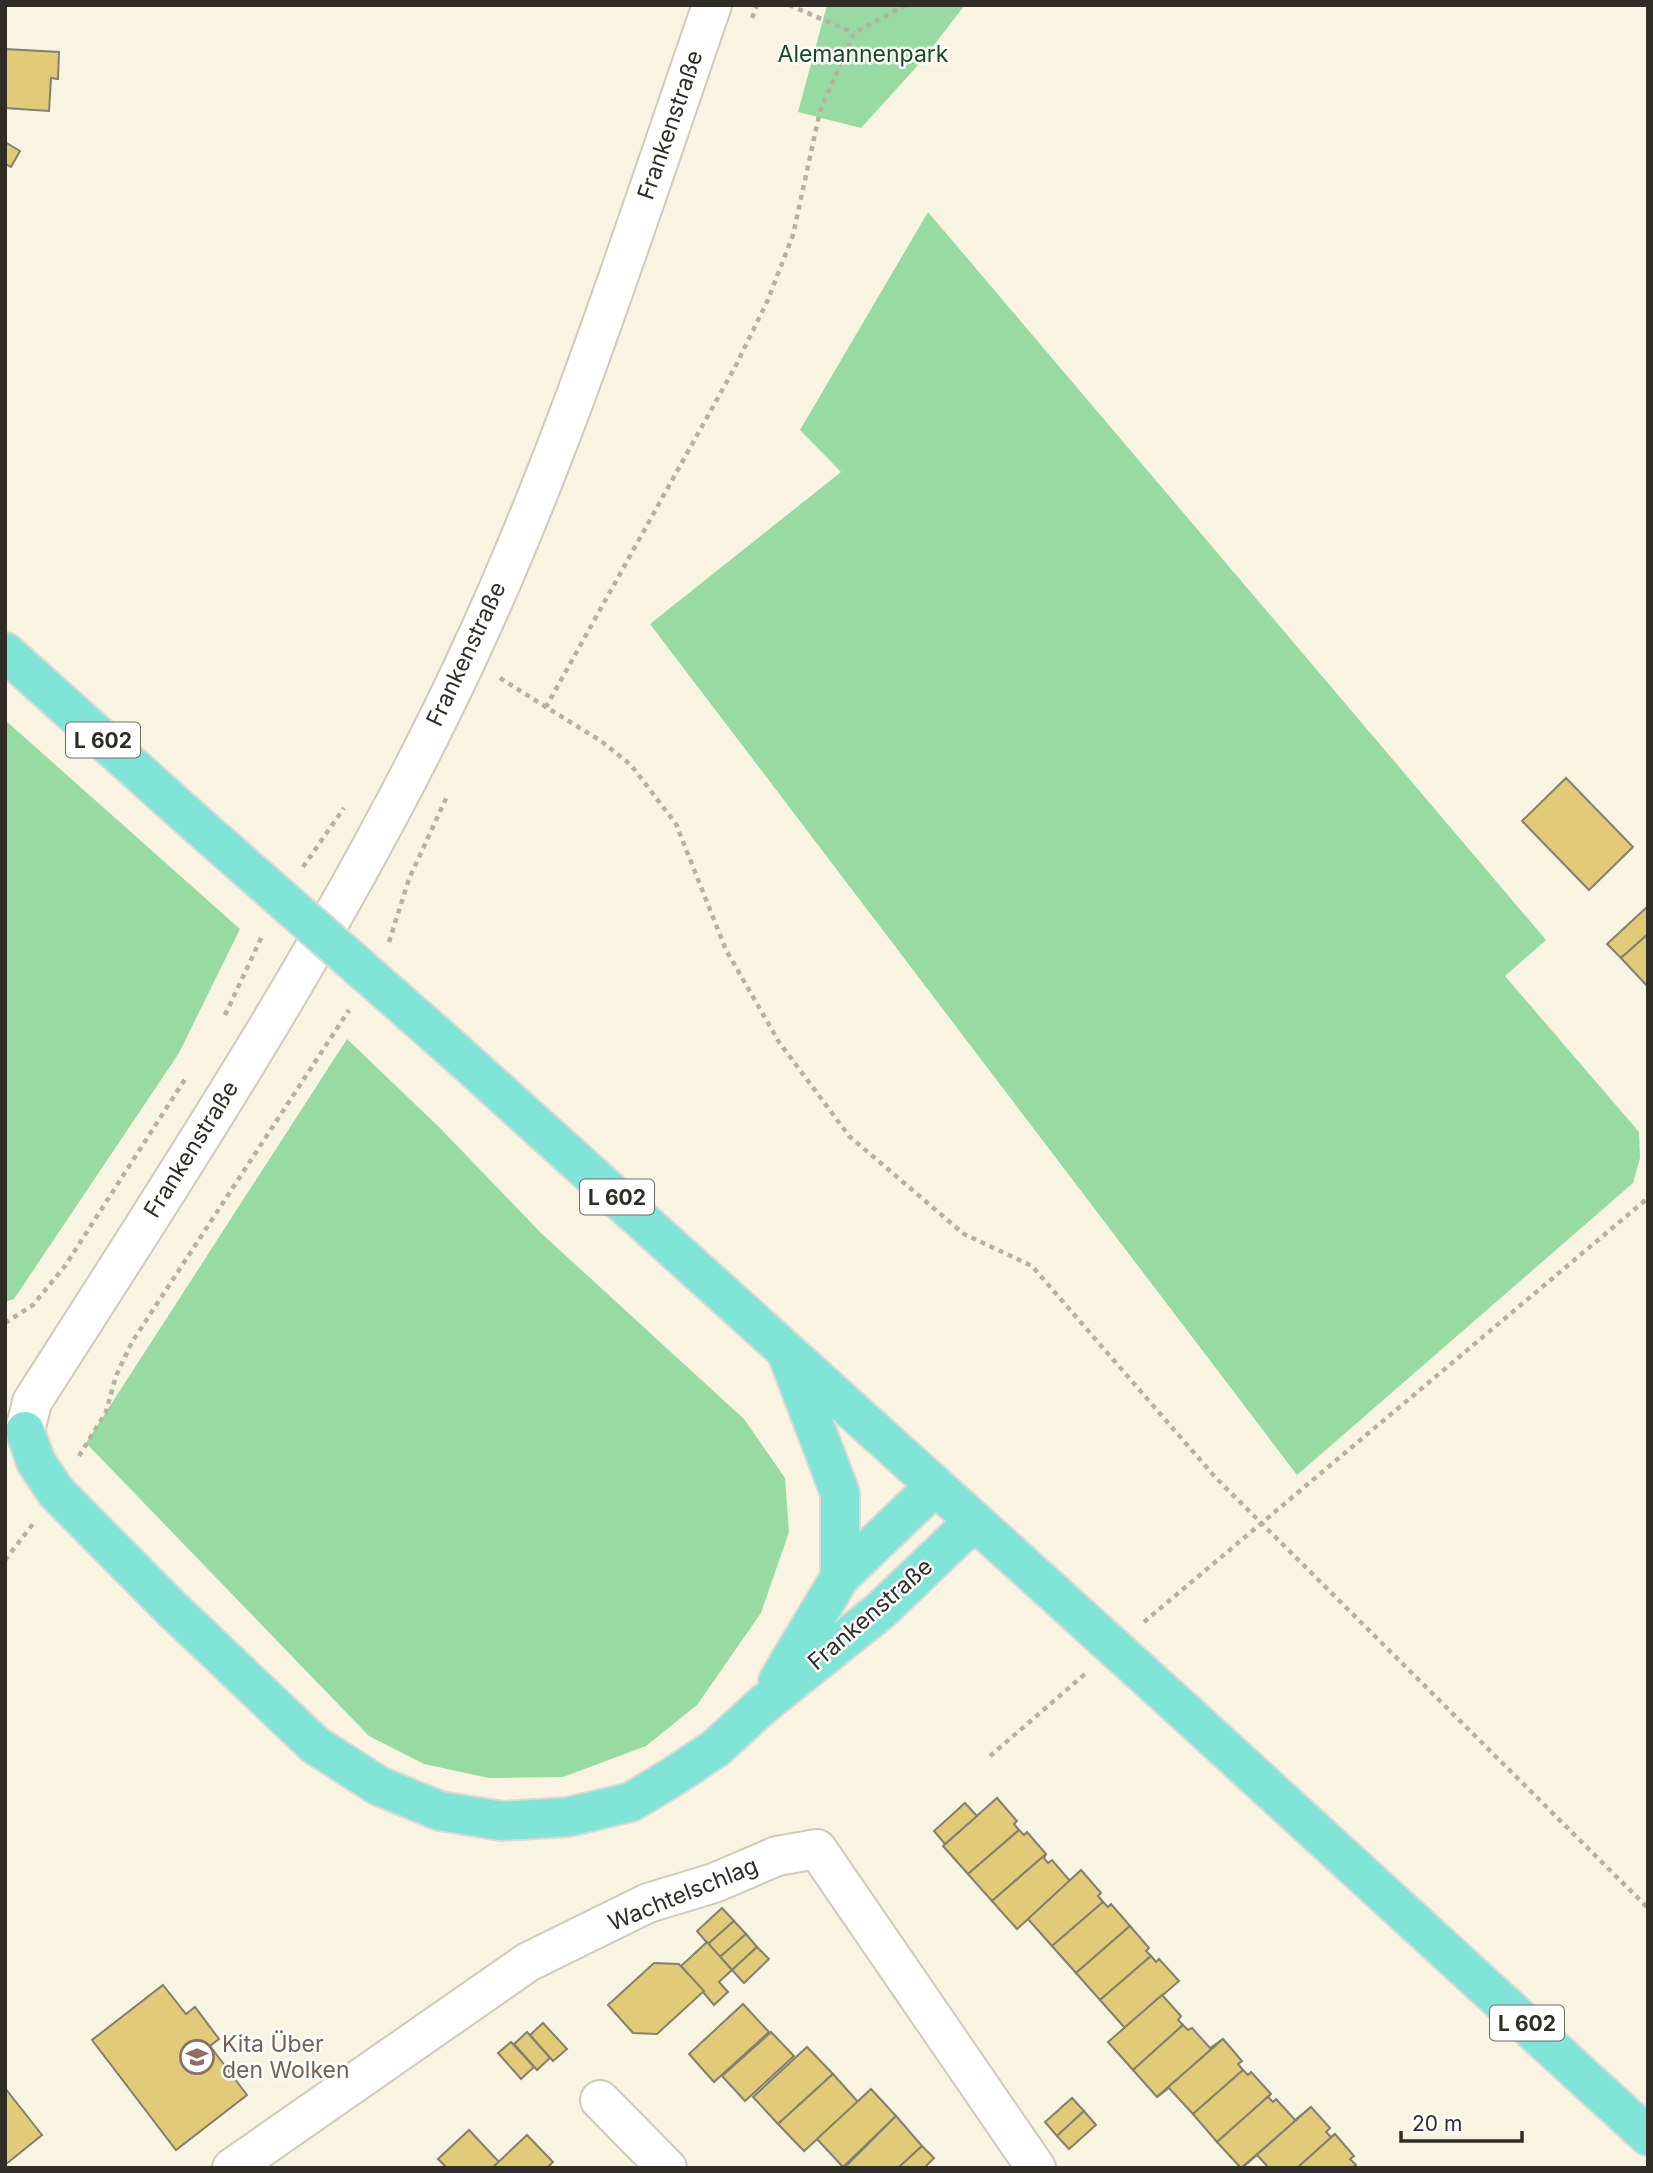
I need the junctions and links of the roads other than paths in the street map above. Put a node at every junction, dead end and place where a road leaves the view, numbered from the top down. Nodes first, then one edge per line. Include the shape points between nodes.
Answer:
1 (712, 5) edge
2 (5, 652) edge
3 (784, 1348) junction
4 (12, 1435) edge
5 (935, 1486) junction
6 (974, 1521) junction
7 (840, 1577) junction
8 (764, 1704) junction
9 (600, 2100) dead end
10 (1648, 2136) edge
11 (232, 2168) edge
12 (667, 2168) edge
13 (1036, 2168) edge

1 - 4 street, Frankenstraße via 602,322 465,664 383,827 190,1154
2 - 3 main road, L 602, bridge
3 - 5 main road, L 602
3 - 7 main road, L 602 via 840,1493
4 - 8 main road, Frankenstraße via 56,1492 315,1745 379,1786 440,1811 502,1821 568,1817 631,1802 716,1748
5 - 6 main road, L 602
5 - 7 main road, Frankenstraße
6 - 8 main road, Frankenstraße via 880,1611
6 - 10 main road, L 602, bridge
7 - 8 main road, Frankenstraße
9 - 12 street
11 - 13 street, Wachtelschlag via 528,1962 648,1903 714,1883 777,1856 817,1849

